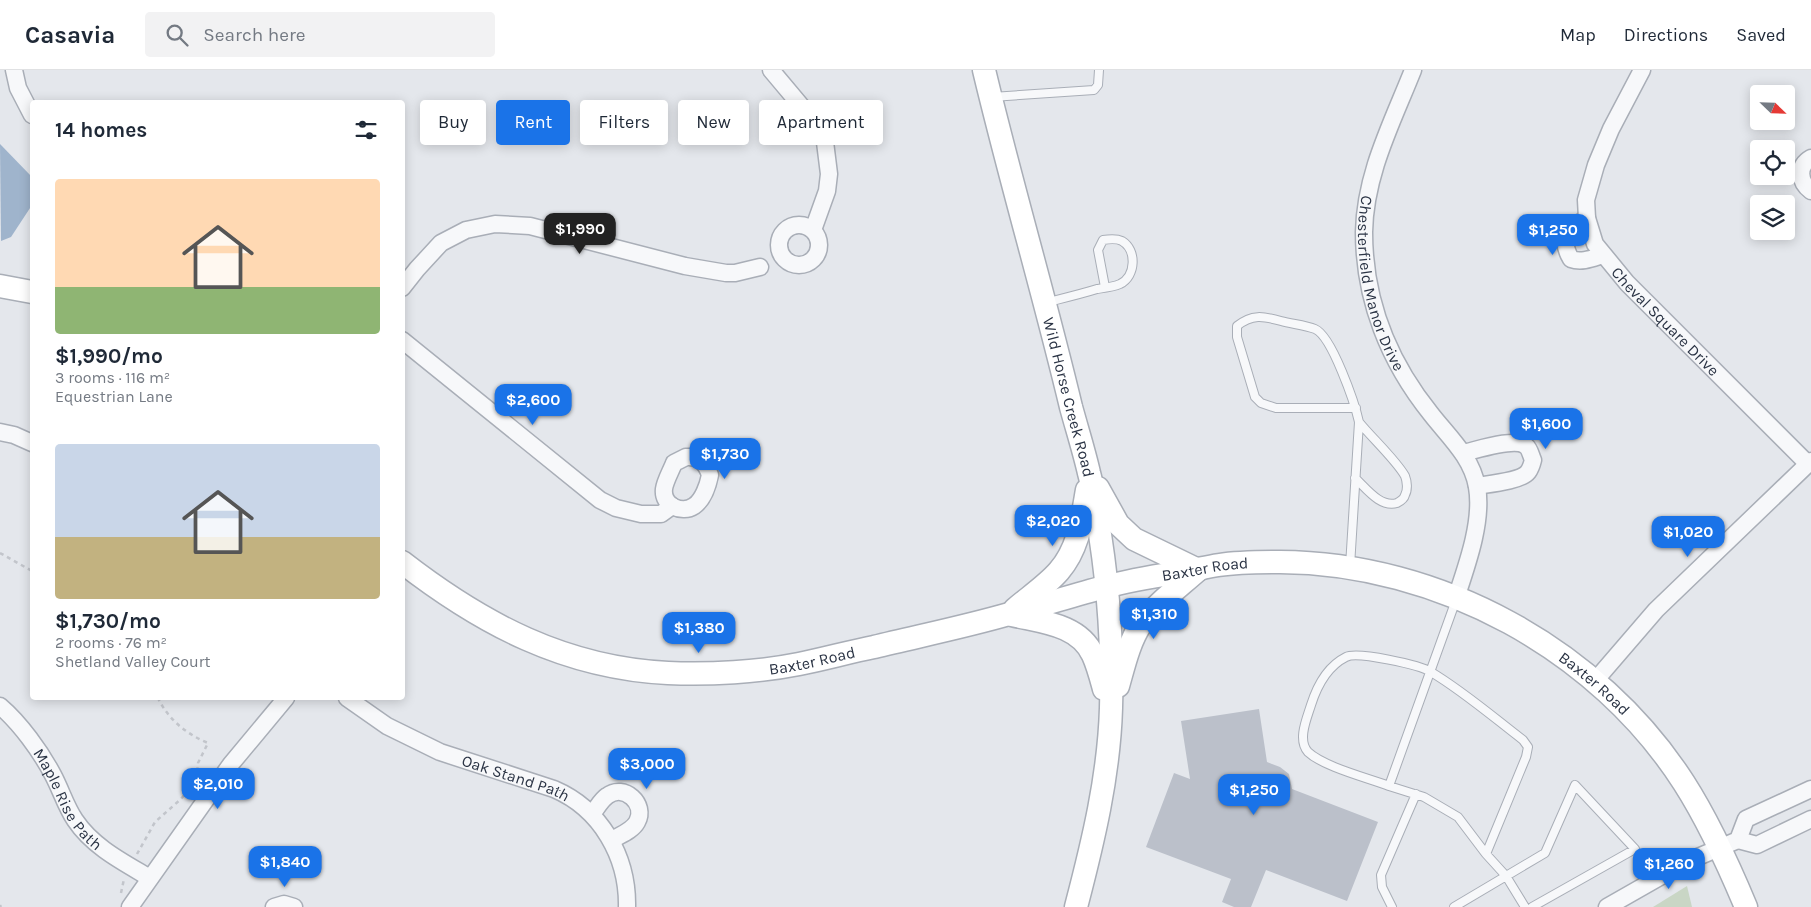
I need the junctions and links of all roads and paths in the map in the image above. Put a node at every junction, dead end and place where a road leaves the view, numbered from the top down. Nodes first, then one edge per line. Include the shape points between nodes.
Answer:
1 (14, 70) edge
2 (772, 70) edge
3 (984, 70) edge
4 (1100, 70) edge
5 (1413, 70) edge
6 (1642, 70) edge
7 (990, 97) junction
8 (30, 111) edge
9 (1811, 158) edge
10 (1811, 191) edge
11 (1587, 218) junction
12 (814, 230) junction
13 (1603, 255) junction
14 (782, 257) junction
15 (405, 284) edge
16 (0, 286) edge
17 (1106, 287) junction
18 (30, 292) edge
19 (1046, 303) junction
20 (405, 342) edge
21 (1356, 408) junction
22 (1358, 422) junction
23 (0, 432) edge
24 (30, 442) edge
25 (1463, 453) junction
26 (1810, 463) edge
27 (1090, 474) junction
28 (1355, 478) junction
29 (1477, 486) junction
30 (672, 506) dead end
31 (0, 553) edge
32 (405, 564) edge
33 (1350, 568) junction
34 (30, 570) edge
35 (1198, 570) junction
36 (1107, 586) junction
37 (1456, 598) junction
38 (1008, 615) junction
39 (1429, 670) junction
40 (1594, 682) junction
41 (159, 700) edge
42 (284, 700) edge
43 (350, 700) edge
44 (0, 706) edge
45 (1111, 711) junction
46 (1389, 786) junction
47 (1811, 789) edge
48 (1416, 794) junction
49 (592, 814) junction
50 (1811, 819) edge
51 (612, 840) junction
52 (1729, 844) junction
53 (1486, 854) junction
54 (130, 867) junction
55 (1506, 876) junction
56 (150, 878) junction
57 (125, 901) edge
58 (274, 907) edge
59 (294, 907) edge
60 (628, 907) edge
61 (1076, 907) edge
62 (1392, 907) edge
63 (1454, 907) edge
64 (1525, 907) edge
65 (1532, 907) edge
66 (1606, 907) edge
67 (1746, 907) edge

1 - 8 street via 18,88
2 - 12 street via 818,126 825,142 829,174 827,191
3 - 7 main road, Wild Horse Creek Road
4 - 7 lane via 1094,90
5 - 25 street, Chesterfield Manor Drive via 1381,145 1370,184 1364,231 1366,270 1374,309 1390,349 1430,414
6 - 11 street, Cheval Square Drive via 1596,165 1586,200
7 - 19 main road, Wild Horse Creek Road
9 - 10 street via 1804,164 1801,175
11 - 13 street, Cheval Square Drive via 1595,244
11 - 13 street via 1566,236 1567,250 1571,259 1582,261
12 - 14 street via 802,224 785,230 779,242
12 - 14 street via 820,248 814,260 796,265
13 - 26 street, Cheval Square Drive via 1627,283
14 - 15 street via 764,266 726,273 685,266 530,226 495,224 466,230 440,243
16 - 18 main road
17 - 17 lane via 1122,283 1133,267 1133,258 1122,241 1103,240 1098,250
17 - 19 lane
19 - 27 main road, Wild Horse Creek Road
20 - 30 street via 600,500 640,514 661,514
21 - 21 lane via 1326,339 1316,329 1255,317 1237,326 1237,337 1252,389 1261,403 1276,408
21 - 22 lane
22 - 28 lane
22 - 28 lane via 1406,478 1405,496 1400,502 1384,502
23 - 24 street
25 - 29 street, Chesterfield Manor Drive
25 - 29 street via 1516,442 1525,445 1533,460 1530,471 1525,475
26 - 40 street via 1656,610
27 - 35 main road via 1118,524 1134,539
27 - 36 main road, Wild Horse Creek Road
27 - 38 main road via 1079,532 1070,554 1059,571
28 - 33 lane
29 - 37 street, Chesterfield Manor Drive via 1477,518
31 - 34 path
32 - 38 main road, Baxter Road via 434,587 501,628 532,641 578,659 665,673 796,665
33 - 35 main road, Baxter Road via 1282,562 1219,565
33 - 37 main road, Baxter Road via 1419,584
35 - 36 main road, Baxter Road
35 - 45 main road via 1140,625 1130,646
36 - 38 main road, Baxter Road
36 - 45 main road, Wild Horse Creek Road
37 - 39 lane
37 - 40 main road, Baxter Road via 1538,639
38 - 45 main road via 1063,626 1080,638 1093,654
39 - 46 lane
39 - 46 lane via 1391,659 1348,655 1332,666 1316,692 1305,727 1303,741 1307,751 1326,763
39 - 53 lane via 1528,747
40 - 52 main road, Baxter Road via 1626,711 1667,759
41 - 54 path via 172,720 208,743 189,789 155,822
42 - 56 street via 231,764
43 - 49 street, Oak Stand Path via 387,726 440,752 563,792
44 - 54 street, Maple Rise Path via 37,749 53,774 74,820 96,843
45 - 61 main road, Wild Horse Creek Road via 1097,819
46 - 48 lane
47 - 52 street via 1746,818
48 - 53 lane via 1458,817
48 - 62 lane via 1381,875 1382,887
49 - 51 street, Oak Stand Path
49 - 51 street via 613,792 626,793 637,802 637,822 633,828
50 - 52 street via 1757,845
51 - 60 street, Oak Stand Path via 625,873
52 - 66 street via 1686,862
52 - 67 main road, Baxter Road
53 - 55 lane
54 - 56 street, Maple Rise Path
54 - 57 path via 123,881
55 - 63 lane
55 - 64 lane
55 - 65 lane via 1545,853 1576,785 1635,849
56 - 57 street
58 - 59 street via 284,904

